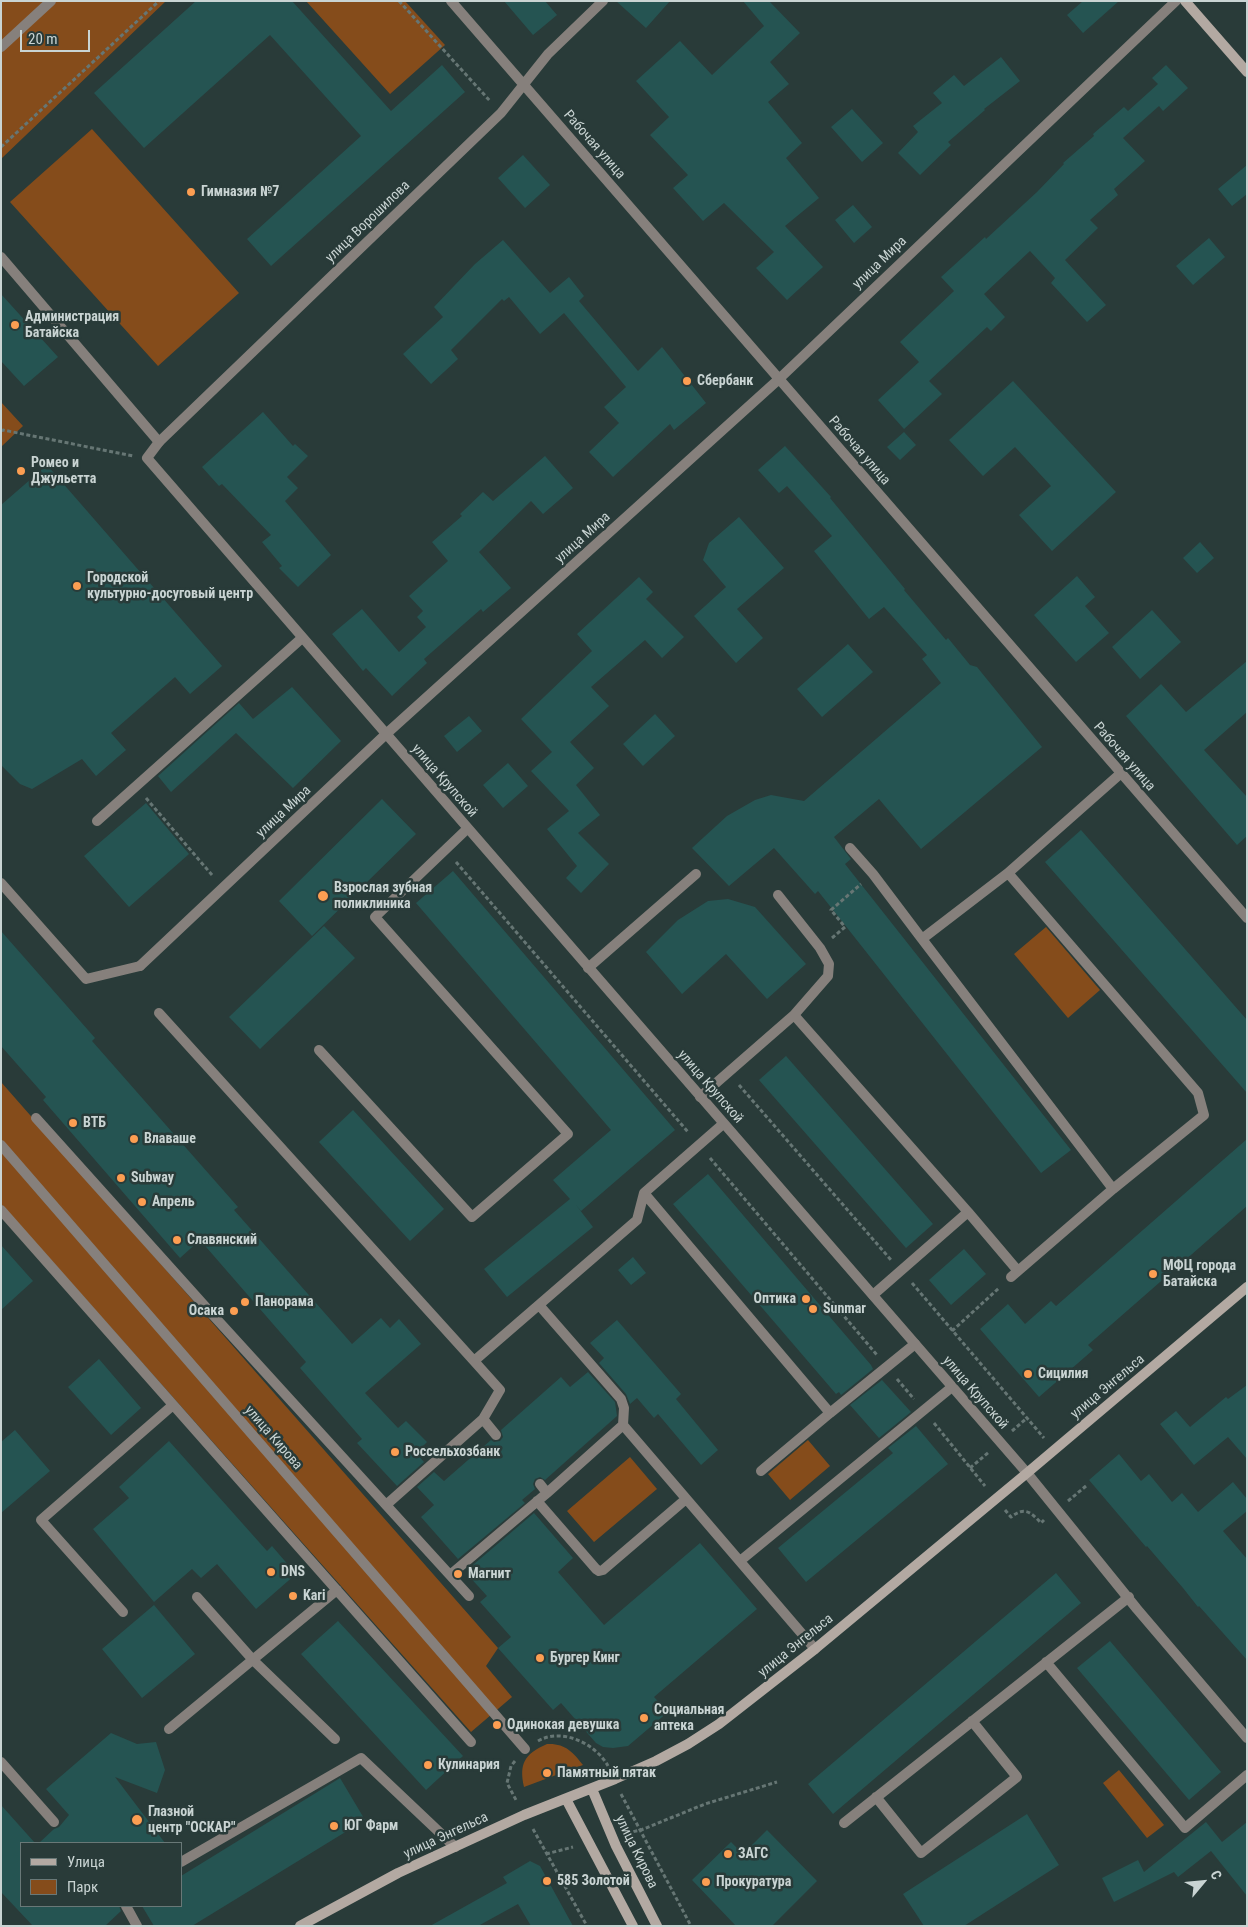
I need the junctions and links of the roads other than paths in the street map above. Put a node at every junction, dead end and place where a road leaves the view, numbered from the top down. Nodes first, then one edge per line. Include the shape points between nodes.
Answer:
1 (50, 1) edge
2 (451, 1) edge
3 (603, 1) edge
4 (1176, 1) edge
5 (1185, 1) edge
6 (1, 47) edge
7 (1247, 72) edge
8 (524, 86) junction
9 (1, 257) edge
10 (779, 379) junction
11 (159, 442) junction
12 (147, 458) joint
13 (302, 638) junction
14 (386, 735) junction
15 (1120, 774) junction
16 (97, 821) dead end
17 (467, 829) junction
18 (850, 848) dead end
19 (1008, 873) junction
20 (696, 874) dead end
21 (1, 883) edge
22 (778, 895) dead end
23 (1247, 918) edge
24 (922, 939) junction
25 (588, 968) junction
26 (159, 1013) dead end
27 (794, 1015) junction
28 (319, 1050) dead end
29 (700, 1097) junction
30 (36, 1118) dead end
31 (723, 1124) junction
32 (1, 1145) edge
33 (1113, 1189) junction
34 (644, 1193) junction
35 (1, 1210) edge
36 (968, 1212) junction
37 (1247, 1287) edge
38 (873, 1295) junction
39 (539, 1305) junction
40 (915, 1344) junction
41 (474, 1361) junction
42 (952, 1387) junction
43 (173, 1405) junction
44 (830, 1413) junction
45 (482, 1419) junction
46 (623, 1425) junction
47 (496, 1435) dead end
48 (761, 1471) dead end
49 (1027, 1473) junction
50 (540, 1484) dead end
51 (548, 1493) junction
52 (686, 1499) junction
53 (537, 1501) junction
54 (386, 1505) junction
55 (740, 1561) junction
56 (450, 1575) junction
57 (336, 1590) junction
58 (469, 1596) dead end
59 (197, 1597) dead end
60 (1128, 1597) junction
61 (123, 1612) dead end
62 (815, 1649) junction
63 (253, 1660) junction
64 (1046, 1662) junction
65 (972, 1721) junction
66 (169, 1729) dead end
67 (1247, 1738) edge
68 (335, 1739) dead end
69 (470, 1742) dead end
70 (525, 1749) road end
71 (1, 1762) edge
72 (1247, 1775) edge
73 (592, 1788) junction
74 (876, 1797) junction
75 (566, 1799) junction
76 (54, 1822) dead end
77 (844, 1823) dead end
78 (455, 1847) junction
79 (182, 1861) edge
80 (127, 1907) edge
81 (137, 1926) edge
82 (300, 1926) edge
83 (633, 1926) edge
84 (657, 1926) edge

1 - 6 street
2 - 8 street, Рабочая улица
3 - 8 street, улица Ворошилова via 548,54
4 - 10 street, улица Мира
5 - 7 main road
8 - 10 street, Рабочая улица
8 - 11 street, улица Ворошилова via 501,113
9 - 11 street
10 - 14 street, улица Мира
10 - 15 street, Рабочая улица
11 - 12 street, улица Ворошилова
12 - 13 street, улица Крупской
13 - 14 street, улица Крупской
13 - 16 street
14 - 17 street, улица Крупской
14 - 21 street, улица Мира via 140,966 86,979
15 - 19 street
15 - 23 street, Рабочая улица
17 - 25 street, улица Крупской
17 - 28 street via 375,917 568,1134 472,1217
18 - 24 street
19 - 24 street
19 - 33 street via 1198,1093 1204,1115
20 - 25 street
22 - 27 street via 829,964 828,976
24 - 33 street
25 - 29 street, улица Крупской
26 - 41 street
27 - 29 street
27 - 36 street
29 - 31 street, улица Крупской
30 - 54 street
31 - 34 street
31 - 38 street, улица Крупской
32 - 70 street, улица Кирова
33 - 36 street via 1014,1274
34 - 39 street via 637,1220
34 - 44 street
35 - 43 street
36 - 38 street
37 - 49 main road, улица Энгельса
38 - 40 street, улица Крупской
39 - 41 street
39 - 46 street via 620,1399 624,1408
40 - 42 street, улица Крупской
40 - 44 street
41 - 45 street via 500,1390
42 - 49 street, улица Крупской
42 - 55 street
43 - 57 street
43 - 61 street via 41,1520
44 - 48 street
45 - 47 street
45 - 54 street
46 - 51 street
46 - 52 street
49 - 60 street, улица Крупской
49 - 62 main road, улица Энгельса
50 - 51 street
51 - 53 street
52 - 53 street via 599,1571
52 - 55 street
53 - 56 street
54 - 56 street
55 - 62 street
56 - 58 street
57 - 63 street
57 - 69 street
59 - 63 street
60 - 64 street
60 - 67 street, улица Крупской
62 - 73 main road, улица Энгельса via 688,1744
63 - 66 street
63 - 68 street
64 - 65 street
64 - 72 street via 1185,1828
65 - 74 street
65 - 74 street via 1017,1777 921,1854
71 - 76 street
73 - 75 main road, улица Энгельса
73 - 84 main road, улица Кирова via 612,1837
74 - 77 street
75 - 78 main road, улица Энгельса
75 - 83 main road
78 - 79 street via 361,1758
78 - 82 main road, улица Энгельса via 398,1873
80 - 81 street

